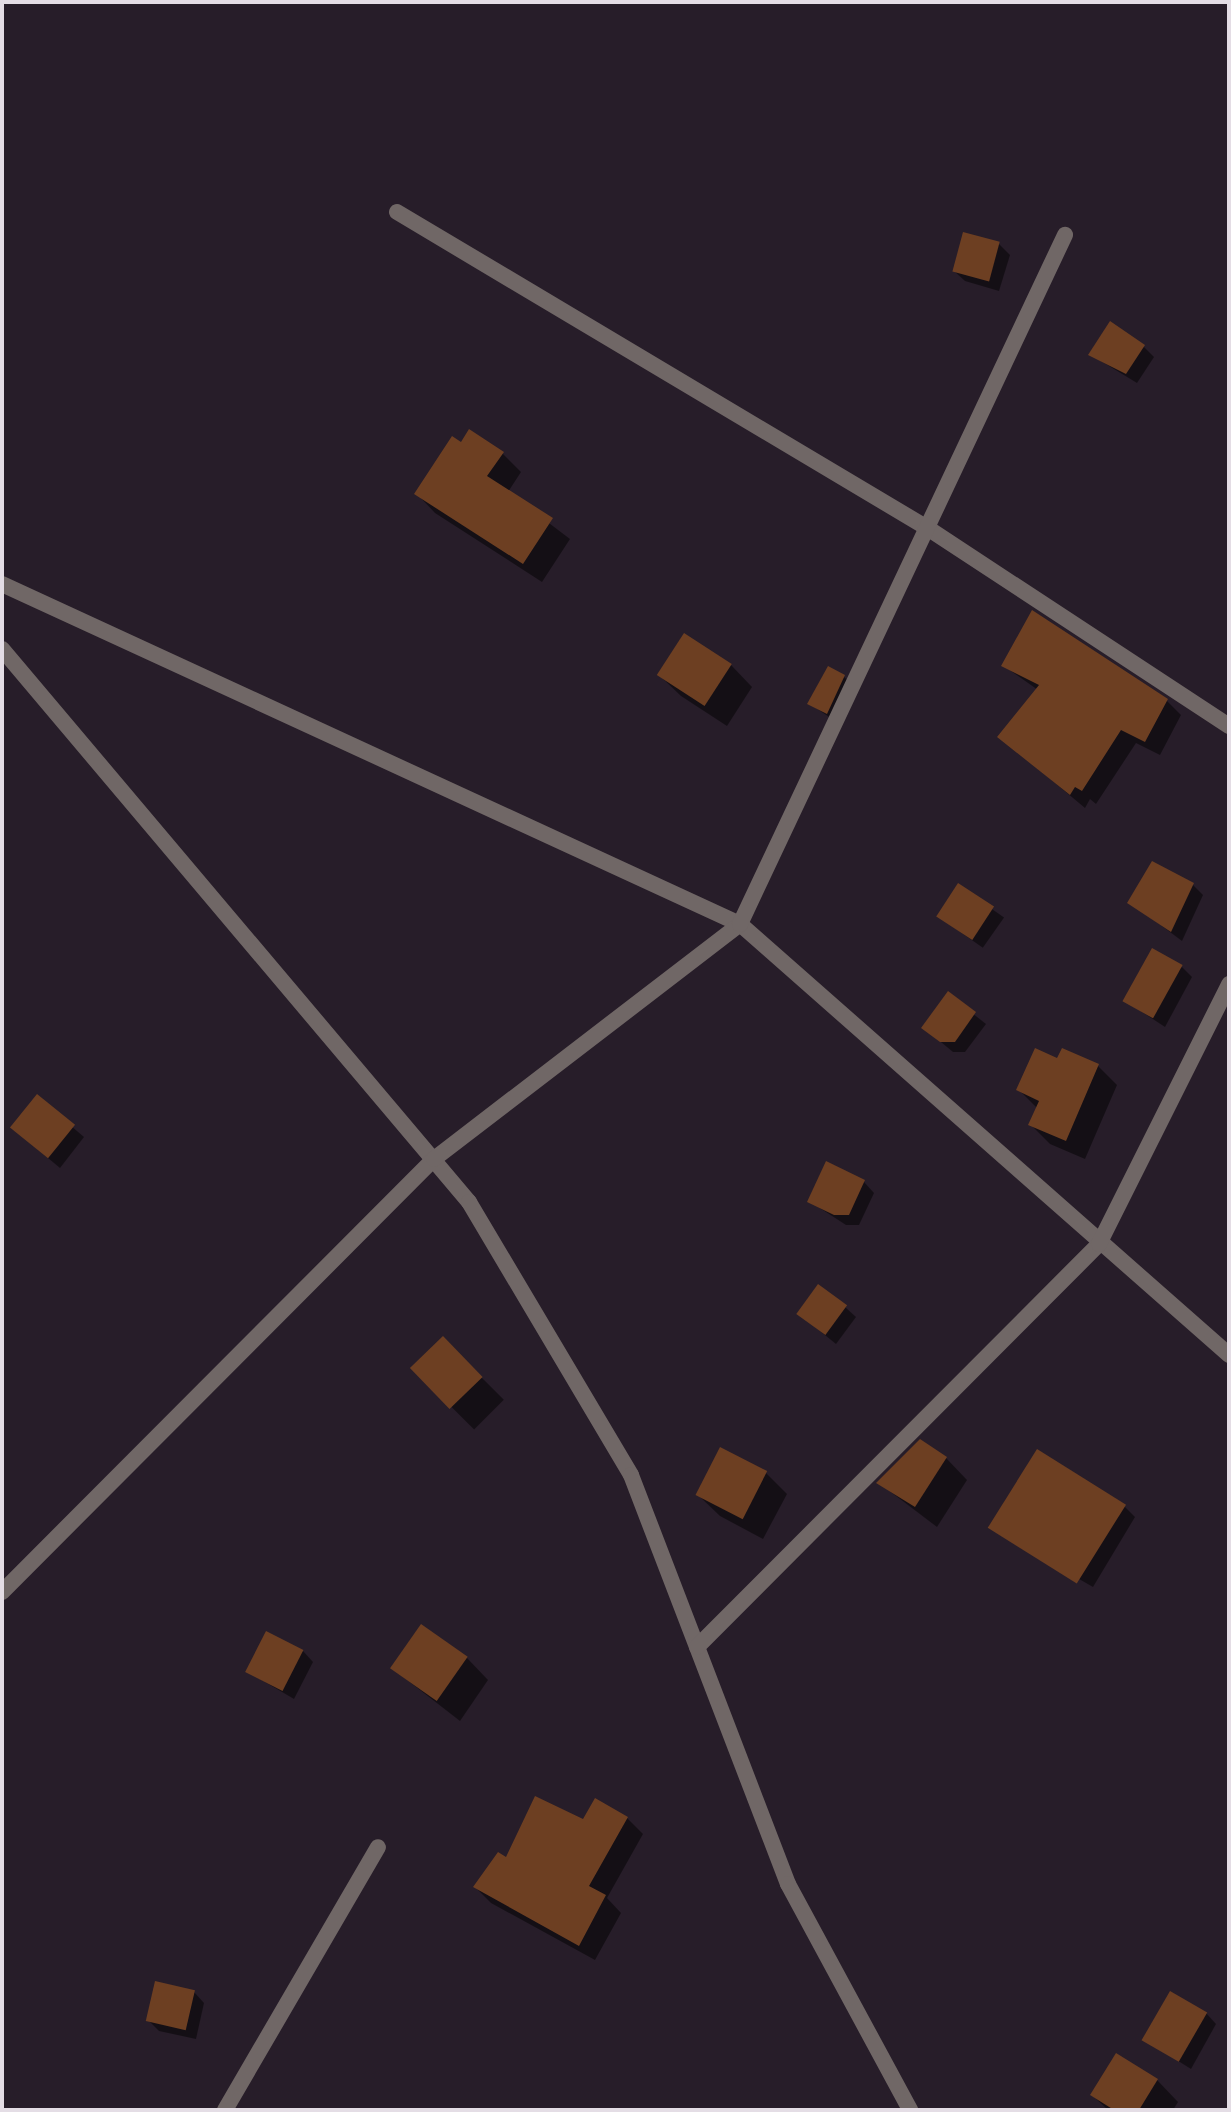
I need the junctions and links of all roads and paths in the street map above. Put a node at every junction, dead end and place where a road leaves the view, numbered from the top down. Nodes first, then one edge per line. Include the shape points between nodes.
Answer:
1 (397, 212) dead end
2 (1065, 235) dead end
3 (929, 529) junction
4 (2, 584) edge
5 (2, 649) edge
6 (1229, 726) edge
7 (740, 924) junction
8 (1229, 984) edge
9 (434, 1159) junction
10 (1099, 1244) junction
11 (1229, 1355) edge
12 (2, 1592) edge
13 (697, 1647) junction
14 (378, 1847) dead end
15 (225, 2110) edge
16 (910, 2110) edge

1 - 3 street
2 - 3 street
3 - 6 street
3 - 7 street
4 - 7 street
5 - 9 street
7 - 9 street
7 - 10 street
8 - 10 street
9 - 12 street
9 - 13 street via 469,1202 631,1475
10 - 11 street
10 - 13 street
13 - 16 street via 788,1884
14 - 15 street

